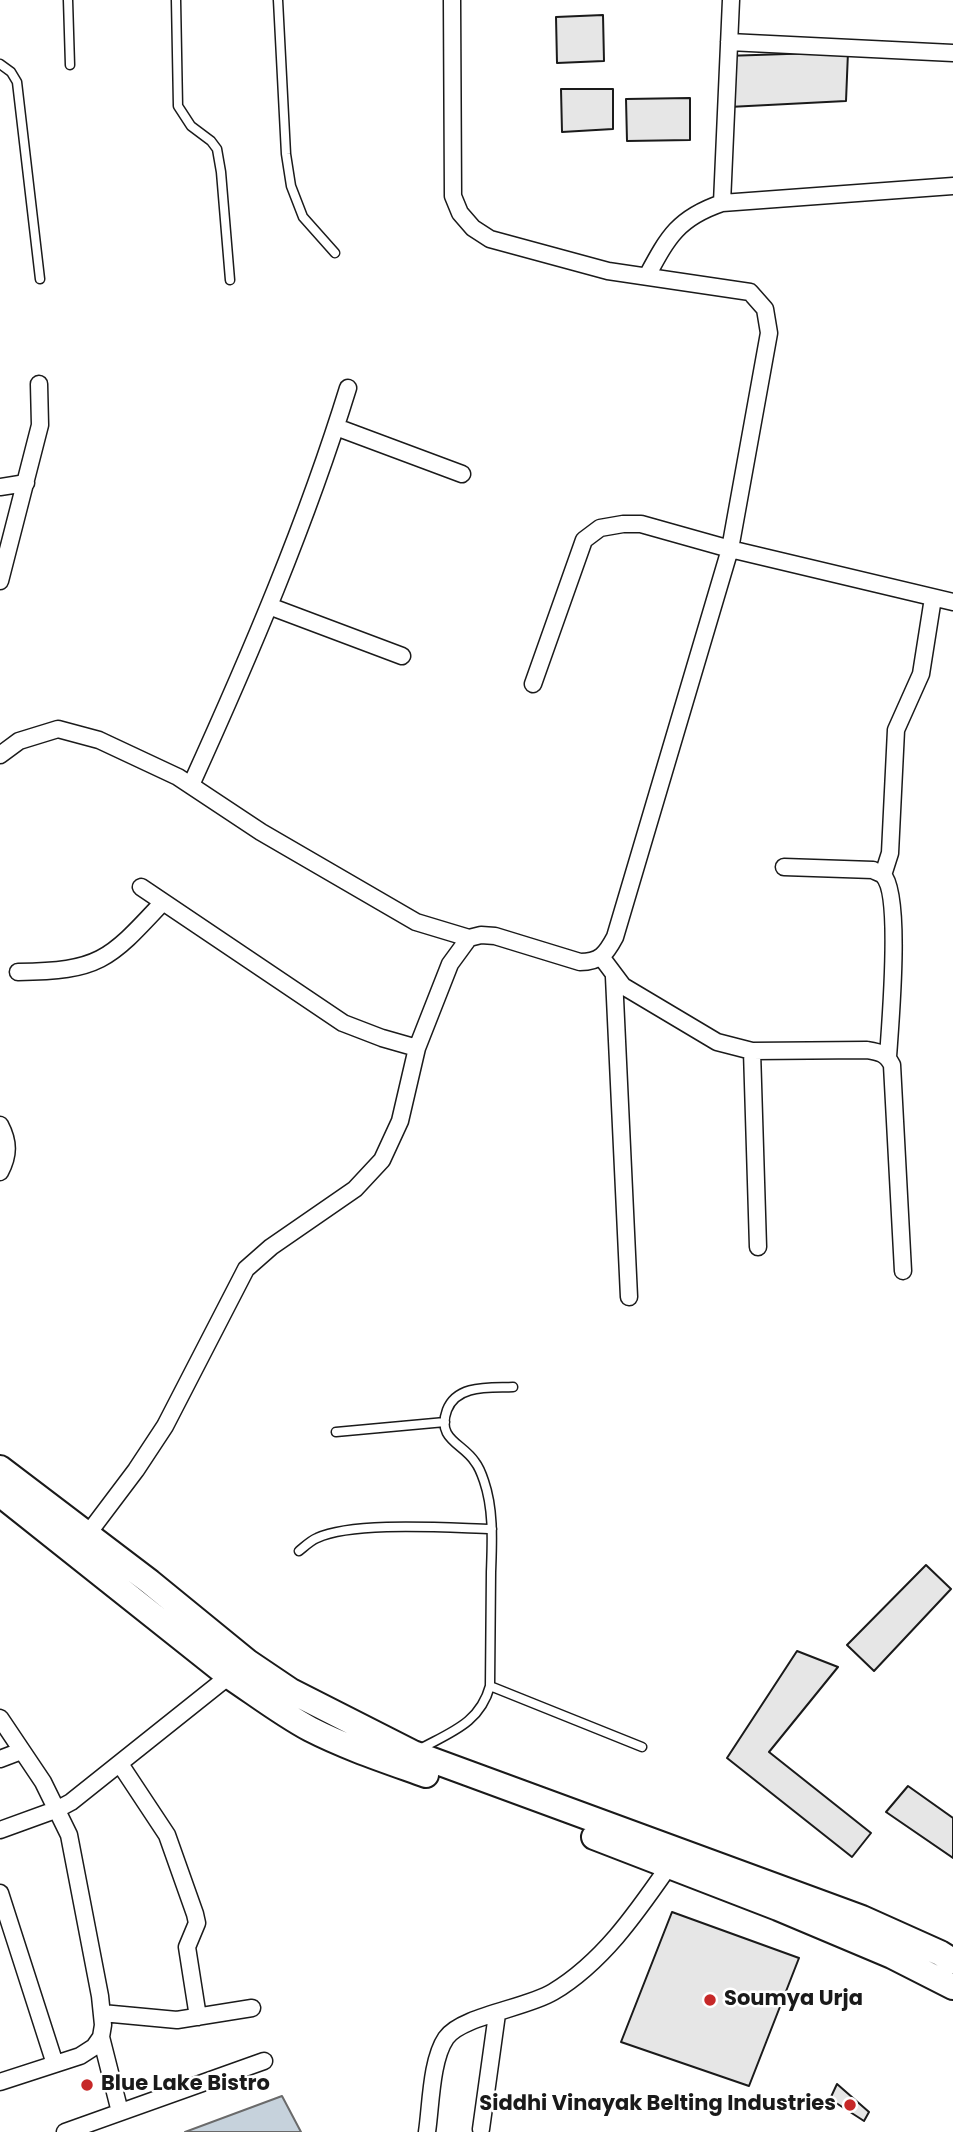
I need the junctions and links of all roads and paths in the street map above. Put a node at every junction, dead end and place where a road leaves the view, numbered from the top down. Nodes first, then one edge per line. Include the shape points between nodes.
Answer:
1 (68, 0) edge
2 (176, 0) edge
3 (278, 0) edge
4 (452, 0) edge
5 (731, 0) edge
6 (729, 42) junction
7 (953, 53) edge
8 (0, 64) edge
9 (70, 65) dead end
10 (953, 186) edge
11 (722, 203) junction
12 (335, 253) dead end
13 (647, 276) junction
14 (40, 279) dead end
15 (230, 280) dead end
16 (38, 384) dead end
17 (348, 388) dead end
18 (336, 427) junction
19 (462, 474) dead end
20 (26, 483) junction
21 (0, 487) edge
22 (730, 549) junction
23 (0, 581) edge
24 (933, 598) junction
25 (953, 602) edge
26 (269, 606) junction
27 (402, 656) dead end
28 (533, 684) dead end
29 (0, 755) edge
30 (191, 785) junction
31 (784, 867) dead end
32 (883, 875) junction
33 (141, 887) dead end
34 (163, 902) junction
35 (469, 938) junction
36 (602, 958) junction
37 (18, 972) dead end
38 (614, 977) junction
39 (417, 1048) junction
40 (752, 1051) junction
41 (888, 1057) junction
42 (0, 1125) edge
43 (0, 1172) edge
44 (758, 1247) dead end
45 (903, 1271) dead end
46 (629, 1297) dead end
47 (513, 1387) dead end
48 (445, 1422) junction
49 (336, 1432) dead end
50 (0, 1468) edge
51 (0, 1494) edge
52 (492, 1530) junction
53 (87, 1535) junction
54 (299, 1551) dead end
55 (239, 1669) junction
56 (490, 1686) junction
57 (0, 1718) edge
58 (642, 1747) dead end
59 (21, 1751) junction
60 (412, 1753) junction
61 (0, 1759) edge
62 (120, 1764) junction
63 (58, 1809) junction
64 (0, 1830) edge
65 (669, 1866) junction
66 (0, 1893) edge
67 (953, 1961) edge
68 (953, 1987) edge
69 (252, 2008) dead end
70 (102, 2013) junction
71 (497, 2014) junction
72 (198, 2017) junction
73 (101, 2037) junction
74 (264, 2061) dead end
75 (55, 2064) junction
76 (0, 2082) edge
77 (120, 2112) junction
78 (481, 2129) dead end
79 (65, 2132) edge
80 (427, 2132) edge

1 - 9 lane
2 - 15 lane via 178,106 217,149
3 - 12 lane via 286,154 292,186 303,217
4 - 13 street via 453,196 460,213 490,239 608,271
5 - 6 street
6 - 7 street
6 - 11 street
8 - 14 lane via 18,82
10 - 11 street
11 - 13 street via 687,218 666,241
13 - 22 street via 750,292 765,309 769,333
16 - 20 street via 40,425
17 - 18 street
18 - 19 street
18 - 26 street
20 - 21 street
20 - 23 street
22 - 24 street
22 - 28 street via 642,524 600,528 584,540
22 - 36 street via 615,937
24 - 25 street
24 - 32 street via 921,674 896,730 890,853
26 - 27 street
26 - 30 street
29 - 30 street via 19,741 58,729 99,740
30 - 35 street via 261,832 416,922
31 - 32 street via 866,869
32 - 41 street via 893,928
33 - 34 street
34 - 37 street via 126,942 98,961 53,972
34 - 39 street via 343,1023
35 - 36 street via 495,936 580,962
35 - 39 street via 450,964
36 - 38 street
38 - 40 street via 639,997 717,1042
38 - 46 street
39 - 53 street via 400,1121 382,1160 355,1189 246,1269 165,1426
40 - 41 street via 867,1050
40 - 44 street
41 - 45 street
42 - 43 street via 7,1146
47 - 48 lane via 465,1391 453,1398
48 - 49 lane
48 - 52 lane via 453,1443 475,1460 485,1482
50 - 53 main road
51 - 55 main road
52 - 54 lane via 345,1531 317,1538
52 - 56 lane
53 - 55 main road via 150,1582
55 - 60 main road
55 - 62 street
55 - 65 main road via 309,1728 354,1749
56 - 58 lane
56 - 60 lane via 477,1715
57 - 59 street
59 - 61 street
59 - 63 street
60 - 67 main road via 862,1918
62 - 63 street
62 - 72 street via 167,1835 195,1914 197,1923 187,1947
63 - 64 street
63 - 70 street via 77,1865
65 - 68 main road via 892,1956
65 - 71 street via 617,1935 574,1976 553,1992
66 - 75 street
69 - 72 street
70 - 72 street via 164,2020
70 - 73 street
71 - 78 street
71 - 80 street via 463,2023 446,2038 438,2056
73 - 75 street via 80,2056
73 - 77 street
74 - 77 street
75 - 76 street
77 - 79 street

